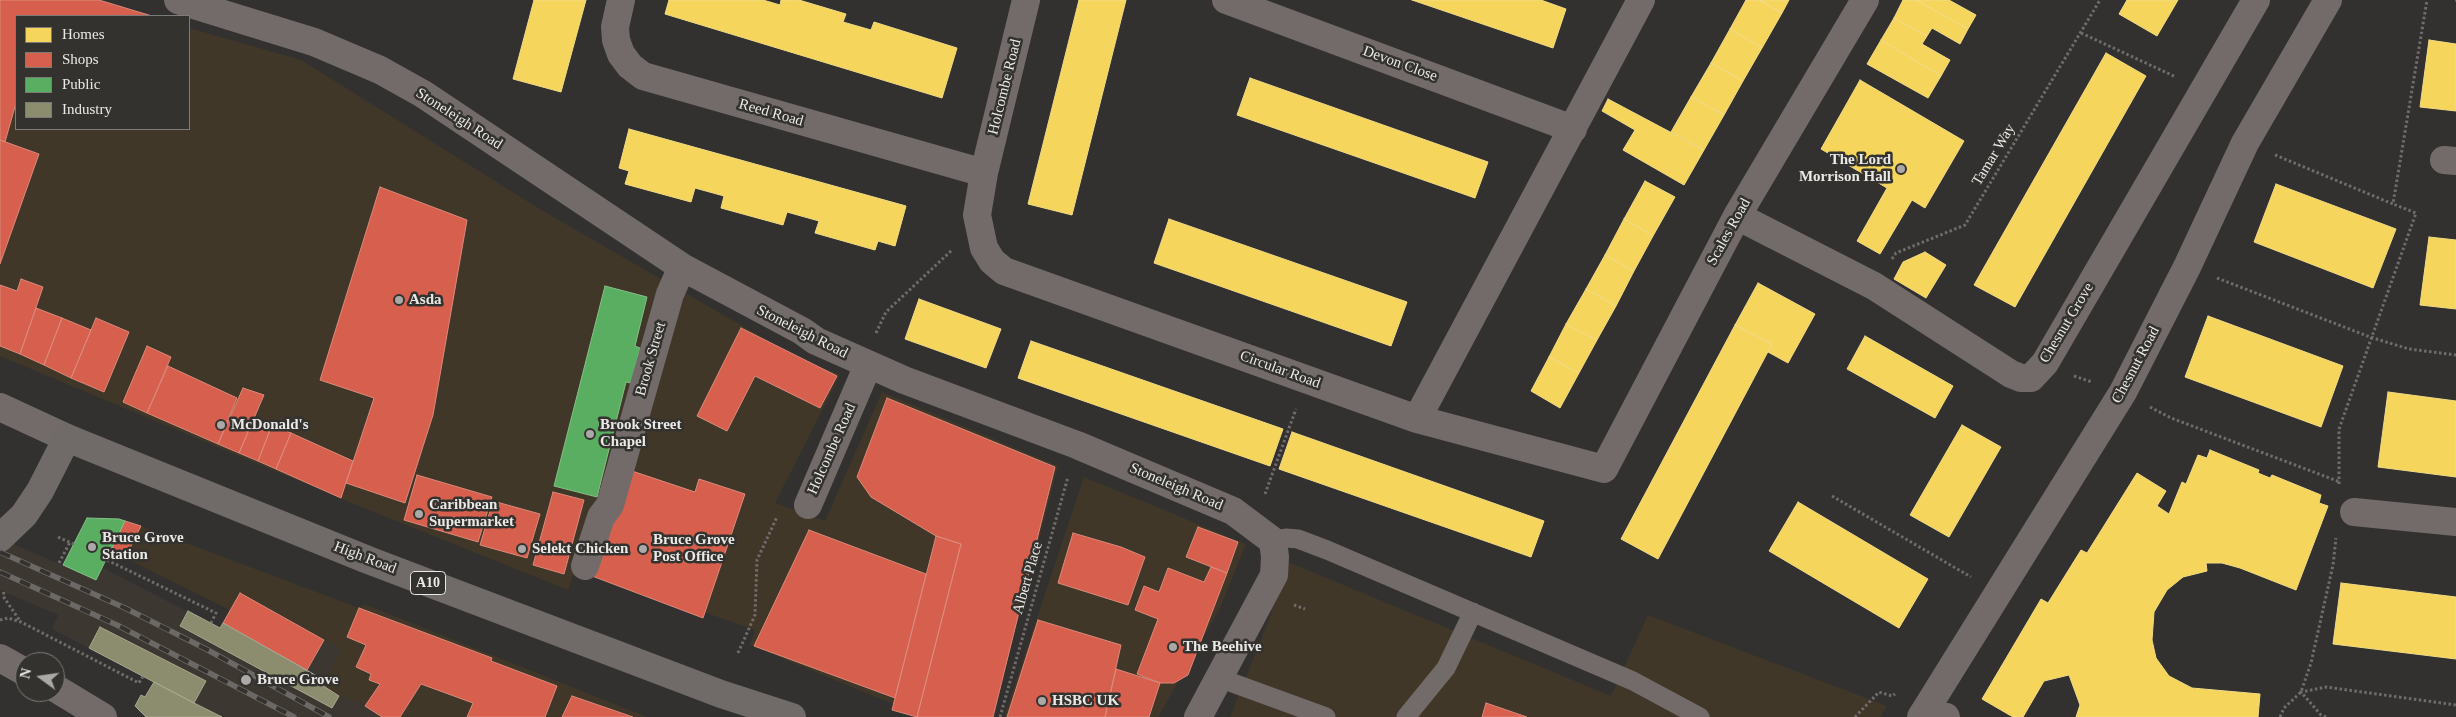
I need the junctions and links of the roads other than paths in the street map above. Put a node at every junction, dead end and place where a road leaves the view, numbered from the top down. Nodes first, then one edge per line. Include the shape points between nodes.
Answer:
1 (178, 0) edge
2 (621, 0) edge
3 (1026, 0) edge
4 (1226, 0) edge
5 (1641, 0) edge
6 (1865, 0) edge
7 (2256, 0) edge
8 (2328, 0) edge
9 (1573, 129) junction
10 (984, 173) junction
11 (1737, 216) junction
12 (967, 240) joint
13 (682, 267) junction
14 (868, 365) junction
15 (0, 407) edge
16 (1418, 419) junction
17 (67, 438) junction
18 (1604, 469) joint
19 (808, 505) road end
20 (2344, 510) road end
21 (2456, 522) edge
22 (0, 538) edge
23 (1273, 541) junction
24 (585, 566) dead end
25 (1473, 612) junction
26 (0, 658) edge
27 (15, 666) edge
28 (1220, 678) junction
29 (65, 694) edge
30 (1930, 716) edge
31 (103, 717) edge
32 (792, 717) edge
33 (1198, 717) edge
34 (1326, 717) edge
35 (1406, 717) edge
36 (1700, 717) edge

1 - 13 street, Stoneleigh Road via 281,30 364,62 423,94
2 - 10 street, Reed Road via 615,27 616,40 621,54 643,76
3 - 10 street, Holcombe Road
4 - 9 street, Devon Close
5 - 9 street
6 - 11 street, Scales Road
7 - 11 street, Chesnut Grove via 2045,363 2031,378 2010,374 1874,286
8 - 30 street, Chesnut Road via 2245,143 2123,392 1998,592
9 - 16 street
10 - 12 street, Holcombe Road via 977,215
11 - 18 street, Scales Road
12 - 16 street, Circular Road via 984,248 1004,271
13 - 14 street, Stoneleigh Road via 816,341
13 - 24 street, Brook Street via 670,294 610,506 601,517
14 - 19 street, Holcombe Road
14 - 23 street, Stoneleigh Road via 1078,445 1233,511
15 - 17 main road, High Road
16 - 18 street, Circular Road
17 - 22 highway via 24,515
17 - 32 highway, High Road / A10 via 377,563 722,694
20 - 21 street
23 - 25 lane via 1298,539
23 - 28 street via 1274,575
25 - 35 lane via 1446,668
25 - 36 lane via 1633,680
26 - 27 street
28 - 33 street
28 - 34 lane
29 - 31 street

